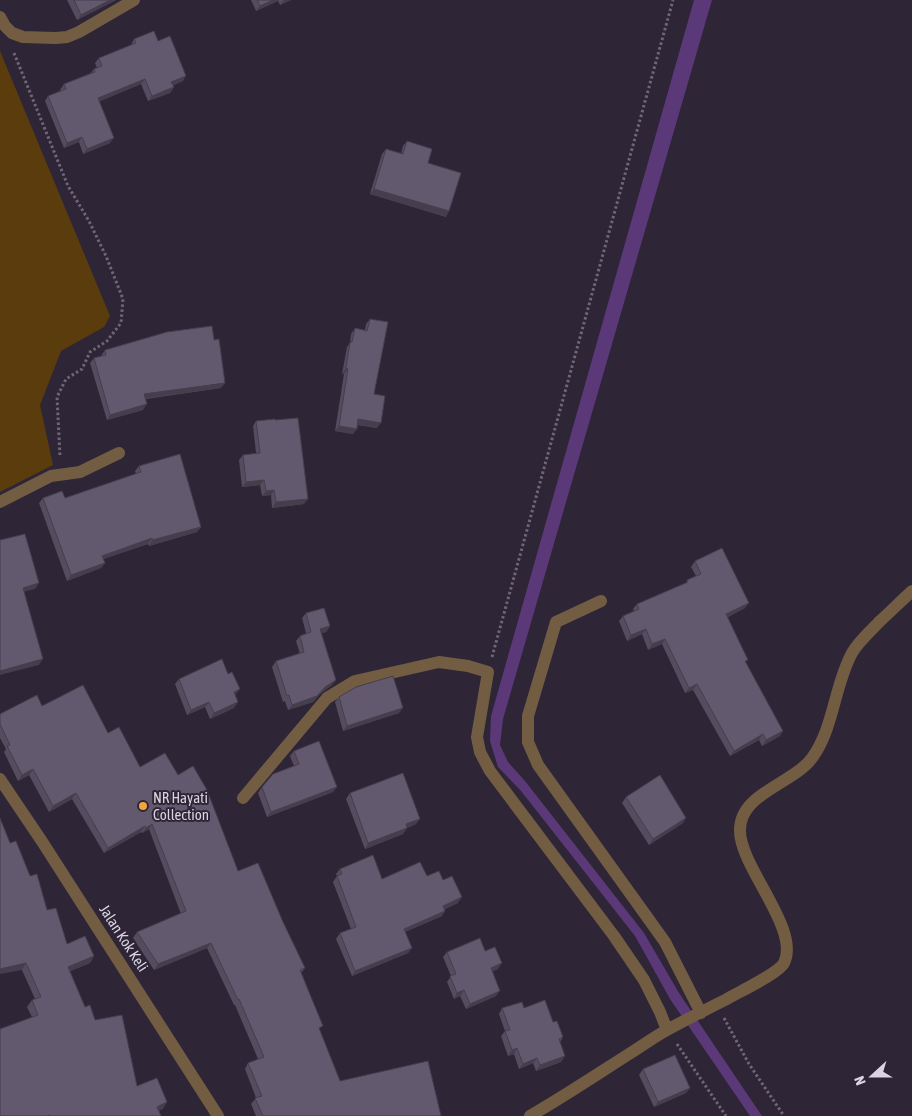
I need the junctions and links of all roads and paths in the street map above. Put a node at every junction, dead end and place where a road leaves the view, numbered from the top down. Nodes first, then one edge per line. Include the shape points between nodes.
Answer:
1 (134, 0) edge
2 (673, 0) edge
3 (0, 16) edge
4 (12, 33) junction
5 (119, 453) dead end
6 (51, 476) junction
7 (0, 502) edge
8 (912, 591) edge
9 (601, 601) dead end
10 (488, 672) junction
11 (0, 779) edge
12 (243, 798) dead end
13 (717, 1004) junction
14 (701, 1013) junction
15 (667, 1030) junction
16 (218, 1116) edge
17 (530, 1116) edge
18 (726, 1116) edge
19 (784, 1116) edge

1 - 4 street via 67,37 23,37
2 - 10 path
3 - 4 street
4 - 6 path via 12,46 68,186 90,221 122,299 121,323 106,341 90,352 82,369 66,379 57,397 60,465
5 - 6 street via 80,472
6 - 7 street
8 - 13 street via 862,639 852,653 840,680 832,714 811,760 751,803 742,814 741,844 778,917 787,952 784,964 772,973
9 - 14 street via 556,622 528,716 528,742 538,765 666,942
10 - 12 street via 439,662 355,680 327,698
10 - 15 street via 477,737 480,752 490,771 644,980
11 - 16 street, Jalan Kok Keli
13 - 14 street
13 - 19 path via 749,1064
14 - 15 street
15 - 17 street
15 - 18 path

